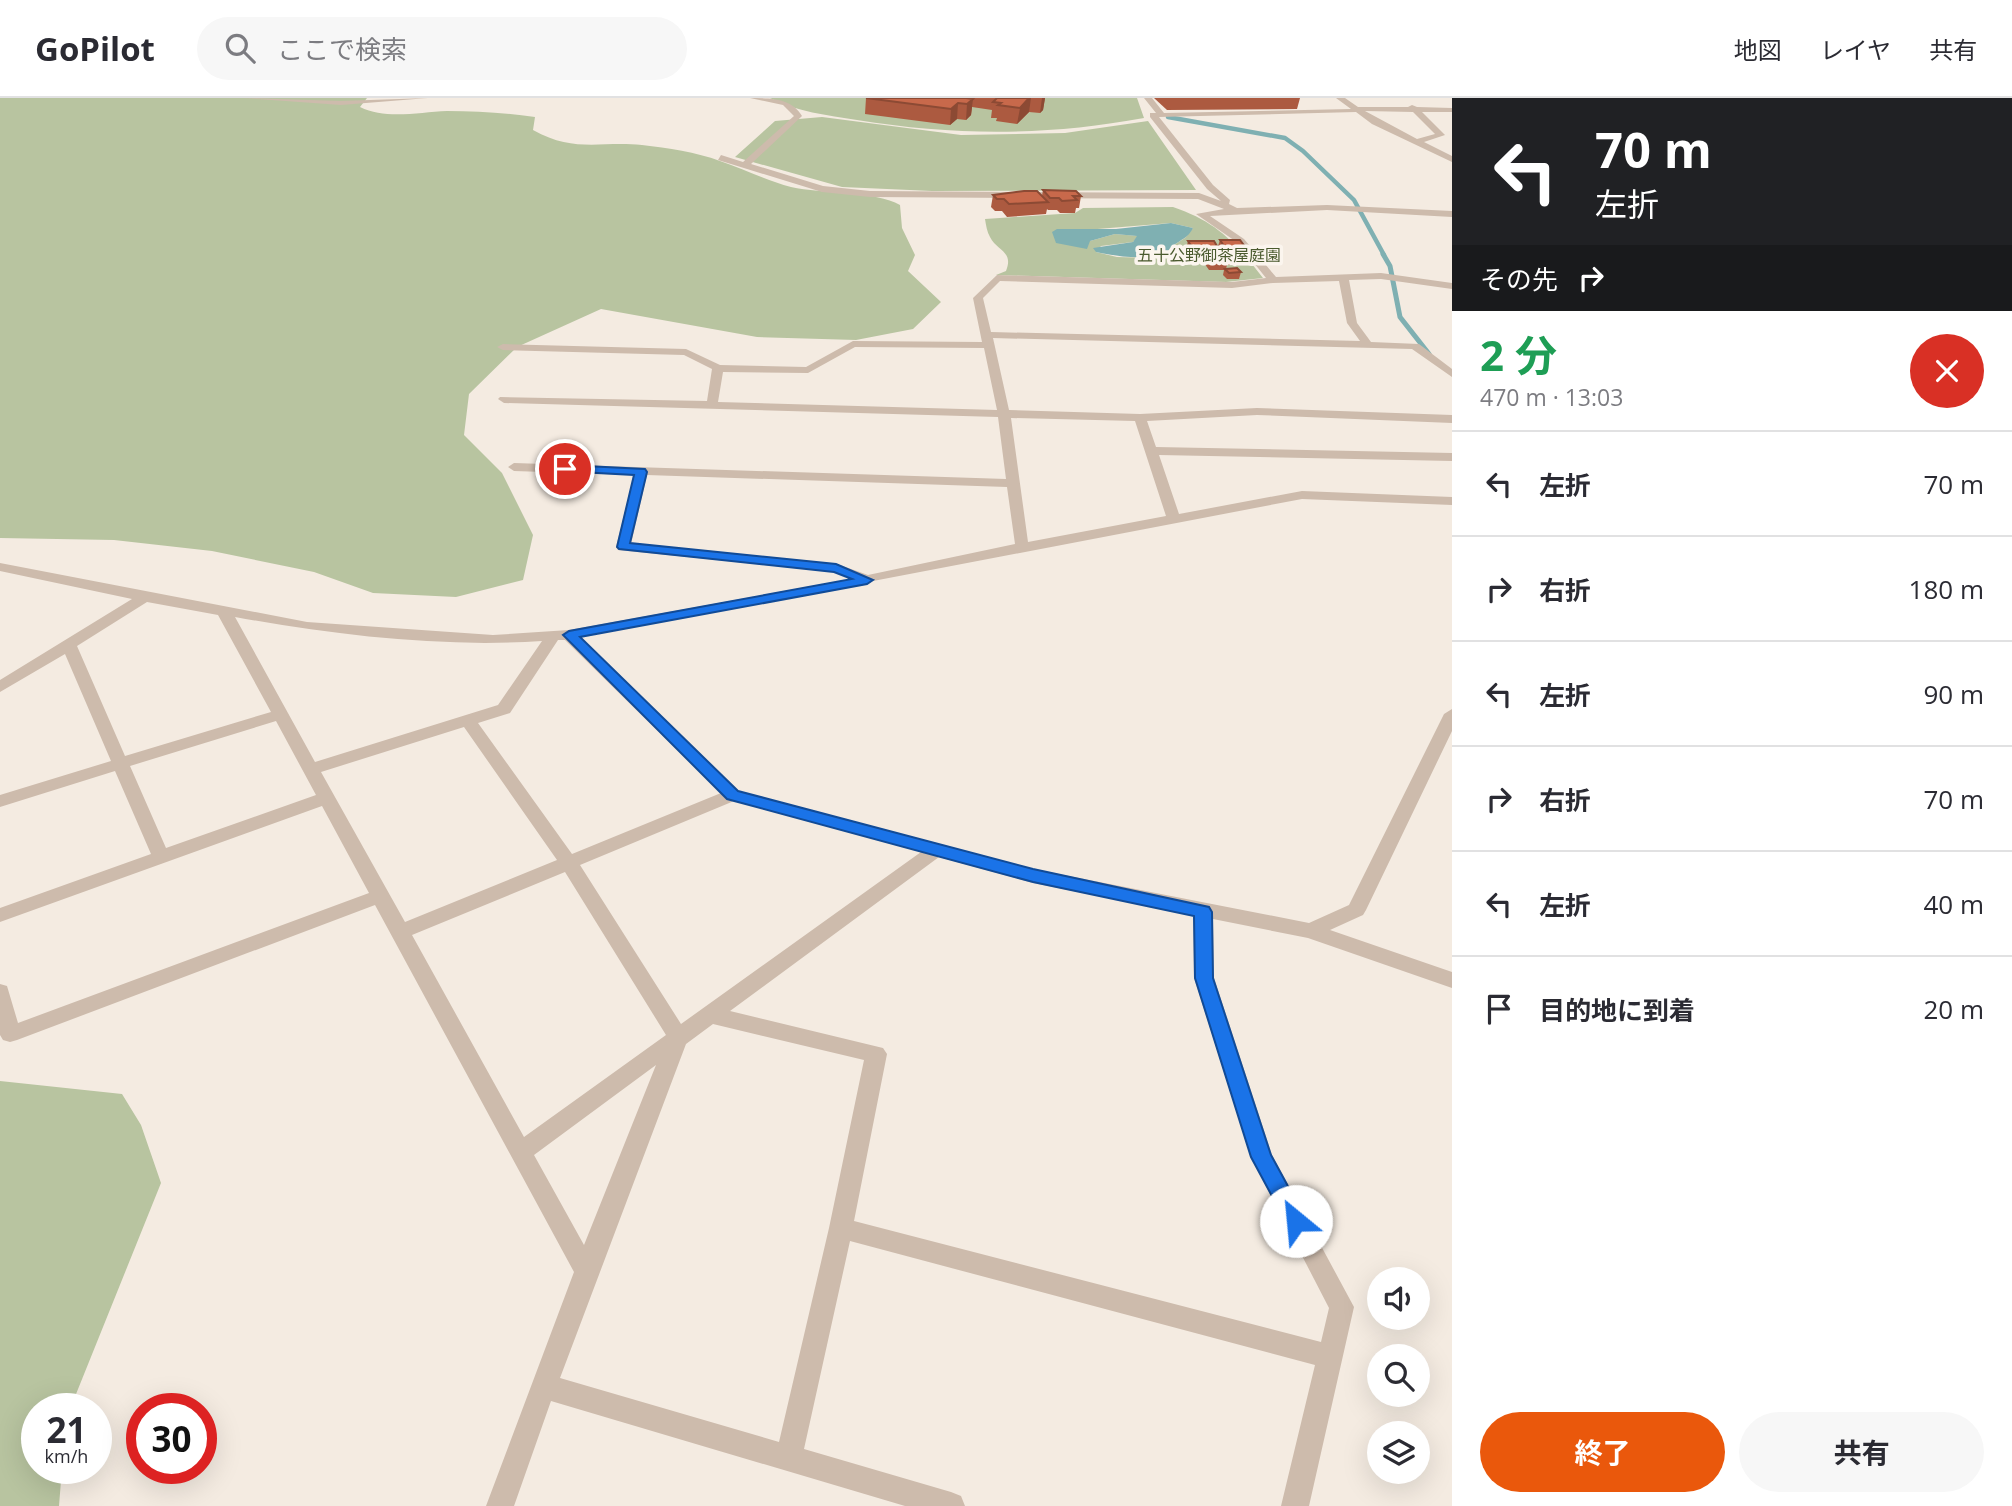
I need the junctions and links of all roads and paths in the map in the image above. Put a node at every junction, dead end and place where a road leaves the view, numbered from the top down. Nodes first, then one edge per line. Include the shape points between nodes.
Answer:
1 (247, 98) edge
2 (424, 98) edge
3 (754, 98) edge
4 (1148, 98) edge
5 (1340, 98) edge
6 (1401, 98) edge
7 (1358, 109) junction
8 (1414, 109) junction
9 (1452, 110) edge
10 (1162, 115) junction
11 (1416, 142) junction
12 (722, 158) dead end
13 (1452, 159) edge
14 (746, 164) junction
15 (1235, 210) junction
16 (1452, 214) edge
17 (1343, 277) junction
18 (1273, 280) junction
19 (1452, 286) edge
20 (989, 340) junction
21 (1368, 345) junction
22 (503, 347) dead end
23 (718, 368) junction
24 (1452, 374) edge
25 (504, 399) dead end
26 (712, 404) junction
27 (1003, 414) junction
28 (1140, 418) junction
29 (1452, 419) edge
30 (1151, 451) junction
31 (1452, 457) edge
32 (514, 467) dead end
33 (641, 472) junction
34 (1015, 483) junction
35 (1452, 501) edge
36 (1174, 519) junction
37 (1022, 547) junction
38 (0, 567) edge
39 (867, 580) junction
40 (145, 597) junction
41 (223, 610) junction
42 (561, 636) junction
43 (68, 644) junction
44 (0, 687) edge
45 (280, 714) junction
46 (1452, 714) edge
47 (469, 722) junction
48 (121, 763) junction
49 (310, 770) junction
50 (733, 795) junction
51 (326, 798) junction
52 (0, 801) edge
53 (939, 849) junction
54 (161, 857) junction
55 (569, 863) junction
56 (380, 896) junction
57 (1203, 912) junction
58 (0, 915) edge
59 (1310, 931) junction
60 (400, 932) junction
61 (1452, 980) edge
62 (0, 992) edge
63 (710, 1015) junction
64 (678, 1037) junction
65 (521, 1153) junction
66 (841, 1228) junction
67 (586, 1271) junction
68 (1331, 1357) junction
69 (544, 1386) junction
70 (789, 1458) junction
71 (500, 1506) edge
72 (951, 1506) edge
73 (1294, 1506) edge

1 - 2 street via 341,103
3 - 14 street via 789,104 798,116
4 - 10 street
5 - 7 street
6 - 8 street
7 - 8 street
7 - 10 street
7 - 11 street
8 - 9 street
8 - 11 street via 1441,135
10 - 15 street via 1153,115 1210,187
11 - 13 street
12 - 14 street
14 - 15 street via 822,190 1199,196
15 - 16 street via 1373,206
15 - 18 street via 1201,214 1241,241
17 - 18 street
17 - 19 street via 1381,276
17 - 21 street via 1352,323
18 - 20 street via 1233,285 997,278 978,298
20 - 21 street
20 - 23 street via 853,344 808,370
20 - 27 street
21 - 24 street via 1415,346
22 - 23 street via 686,352
23 - 26 street
25 - 26 street
26 - 27 street
27 - 28 street
27 - 34 street
28 - 29 street via 1193,411 1264,411
28 - 30 street
30 - 31 street
30 - 36 street
32 - 33 street
33 - 34 street
33 - 39 street via 623,547 836,568
34 - 37 street
35 - 36 street via 1302,495
36 - 37 street
37 - 39 street
38 - 40 street
39 - 42 street
40 - 41 street
40 - 43 street
41 - 42 street via 307,626 493,640
41 - 45 street
42 - 47 street via 504,709
42 - 50 street
43 - 44 street
43 - 48 street
45 - 48 street
45 - 49 street
46 - 59 street via 1356,910
47 - 49 street
47 - 55 street
48 - 52 street
48 - 54 street
49 - 51 street
50 - 53 street
50 - 55 street
51 - 54 street
51 - 56 street
53 - 57 street via 1033,876
53 - 63 street
54 - 58 street
55 - 60 street
55 - 64 street
56 - 60 street
56 - 62 street via 10,1034
57 - 59 street
57 - 68 street via 1204,978 1262,1157 1342,1307
59 - 61 street
60 - 65 street
63 - 64 street
63 - 66 street via 876,1054
64 - 65 street
64 - 67 street
65 - 67 street
66 - 68 street
66 - 70 street
67 - 69 street
68 - 73 street
69 - 70 street
69 - 71 street
70 - 72 street

